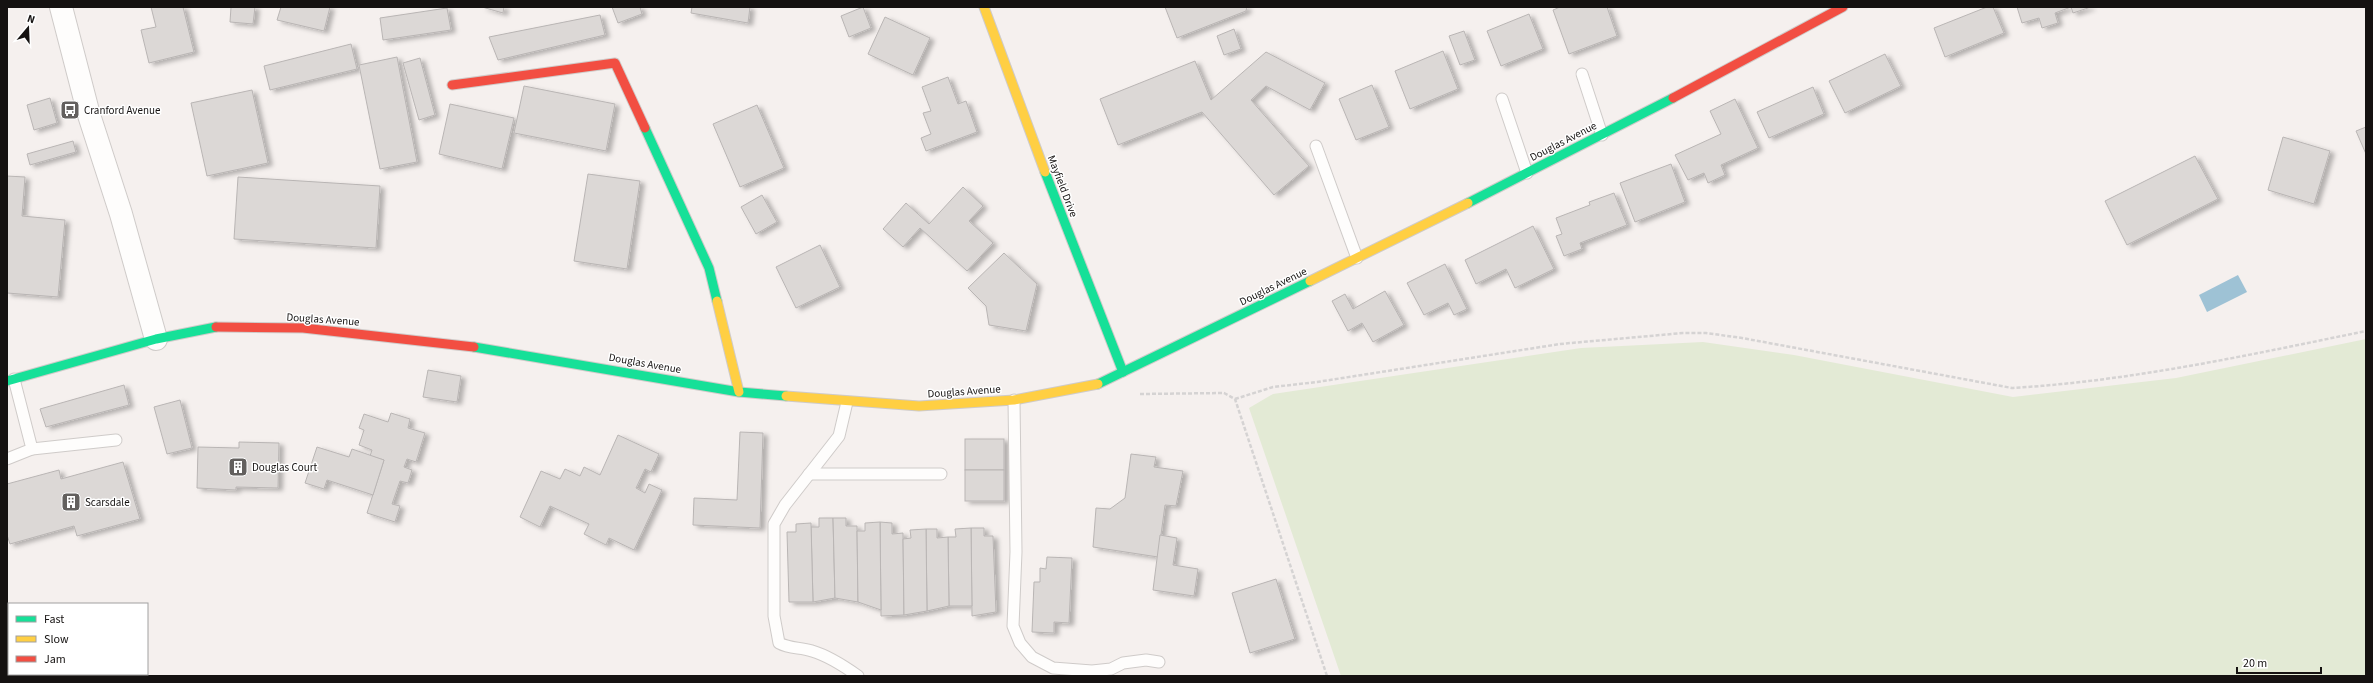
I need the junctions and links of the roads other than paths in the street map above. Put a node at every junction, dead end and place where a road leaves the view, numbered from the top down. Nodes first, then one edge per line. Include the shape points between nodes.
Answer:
1 (61, 7) edge
2 (984, 7) edge
3 (1843, 7) edge
4 (1582, 74) dead end
5 (452, 85) dead end
6 (1502, 99) dead end
7 (1602, 135) junction
8 (1316, 146) dead end
9 (1527, 173) junction
10 (1357, 258) junction
11 (156, 339) junction
12 (1123, 372) junction
13 (11, 380) edge
14 (739, 392) junction
15 (1014, 400) junction
16 (847, 402) junction
17 (116, 440) dead end
18 (32, 449) junction
19 (7, 459) edge
20 (809, 474) junction
21 (941, 474) dead end
22 (1159, 662) dead end
23 (858, 676) edge

1 - 11 street via 89,115 121,214
2 - 12 street, Mayfield Drive via 1018,103
3 - 7 street, Douglas Avenue
4 - 7 lane
5 - 14 street via 616,63 709,268
6 - 9 lane
7 - 9 street, Douglas Avenue
8 - 10 lane
9 - 10 street, Douglas Avenue
10 - 12 street, Douglas Avenue
11 - 13 street, Douglas Avenue
11 - 14 street, Douglas Avenue via 219,326 303,328 499,350
12 - 15 street, Douglas Avenue via 1103,383
13 - 18 lane
14 - 16 street, Douglas Avenue
15 - 16 street, Douglas Avenue via 919,406
15 - 22 lane via 1016,552 1013,626 1020,643 1032,657 1053,668 1092,671 1111,669 1123,663 1146,660
16 - 20 lane via 839,436
17 - 18 lane
18 - 19 lane
20 - 21 lane
20 - 23 lane via 779,512 774,524 774,616 779,643 786,647 811,650

